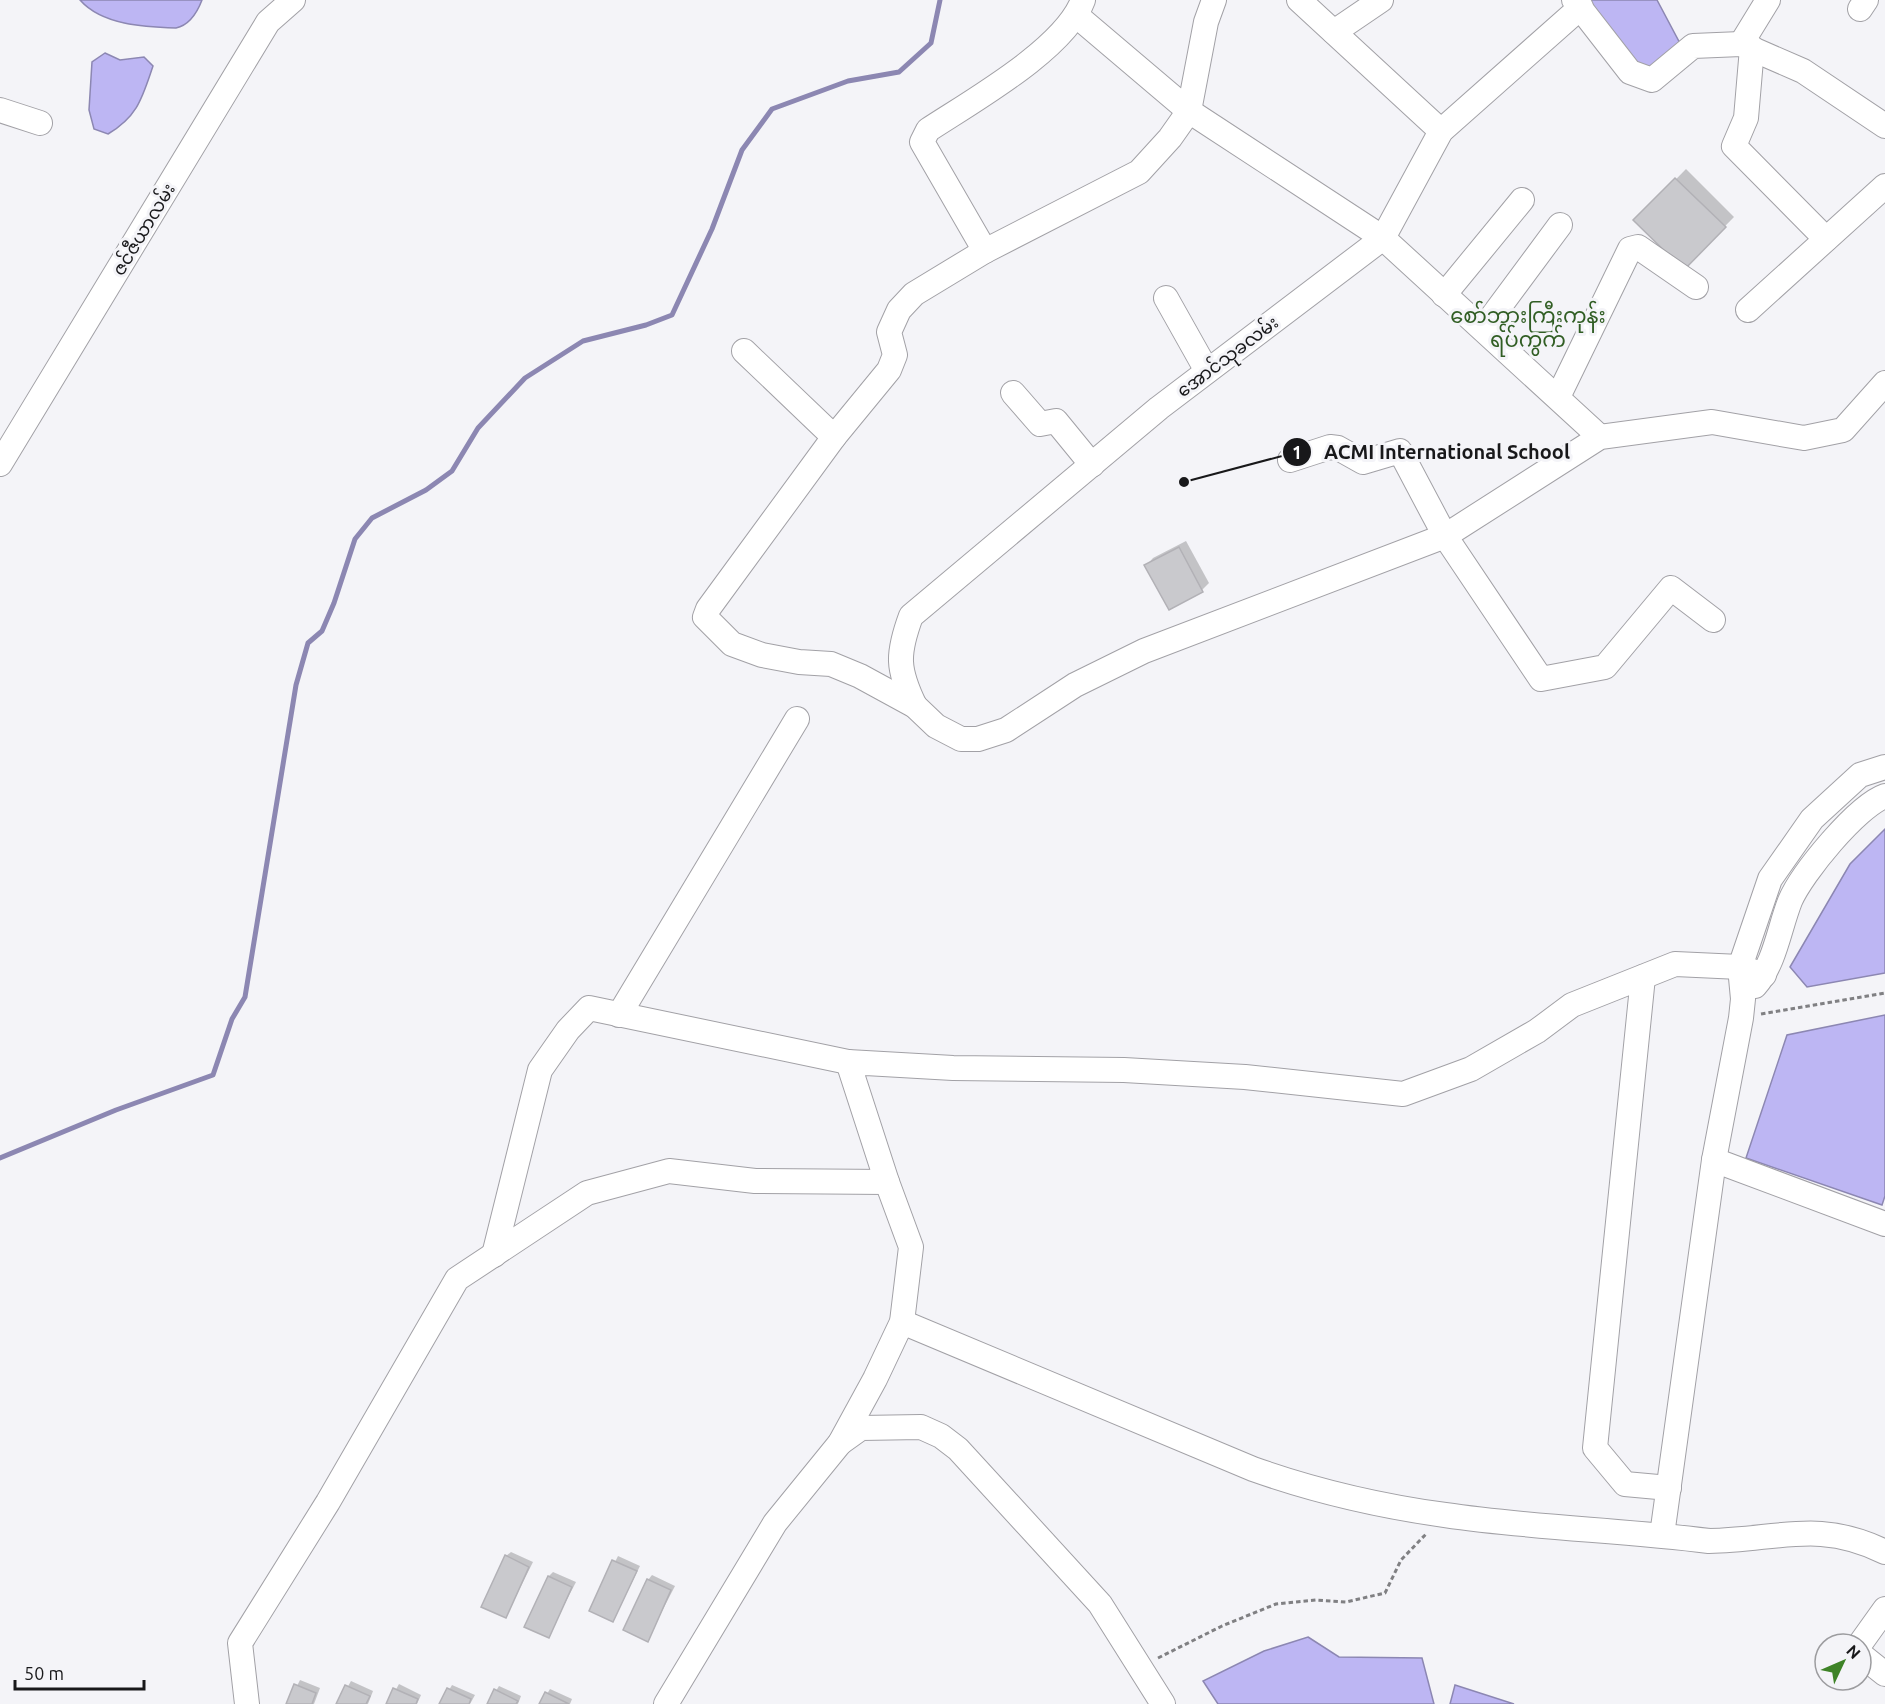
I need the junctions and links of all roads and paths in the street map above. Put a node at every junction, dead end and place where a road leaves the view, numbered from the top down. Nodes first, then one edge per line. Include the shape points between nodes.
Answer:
1 (293, 0) edge
2 (1214, 0) edge
3 (1299, 0) edge
4 (1381, 0) edge
5 (1768, 0) edge
6 (1577, 3) edge
7 (1080, 8) edge
8 (1334, 32) junction
9 (1746, 46) junction
10 (0, 110) edge
11 (1189, 111) junction
12 (40, 123) dead end
13 (1885, 126) edge
14 (1441, 131) junction
15 (1885, 186) edge
16 (1522, 200) dead end
17 (1560, 225) dead end
18 (1383, 238) junction
19 (1826, 239) junction
20 (985, 251) junction
21 (1696, 287) dead end
22 (1444, 295) junction
23 (1166, 298) dead end
24 (1748, 310) dead end
25 (1483, 329) junction
26 (744, 351) dead end
27 (1207, 371) junction
28 (1885, 383) edge
29 (1013, 393) dead end
30 (1558, 397) junction
31 (834, 437) junction
32 (1600, 437) junction
33 (1290, 460) dead end
34 (0, 465) edge
35 (1092, 465) junction
36 (1445, 536) junction
37 (1713, 620) dead end
38 (915, 706) junction
39 (797, 719) dead end
40 (1885, 767) edge
41 (1885, 796) edge
42 (1740, 967) junction
43 (1764, 975) junction
44 (1643, 977) junction
45 (1885, 993) edge
46 (1742, 1008) junction
47 (619, 1015) junction
48 (848, 1062) junction
49 (1714, 1160) junction
50 (887, 1182) junction
51 (1885, 1224) edge
52 (494, 1255) junction
53 (902, 1322) junction
54 (840, 1443) junction
55 (1669, 1488) junction
56 (1445, 1515) junction
57 (1662, 1535) junction
58 (1885, 1552) edge
59 (1885, 1609) edge
60 (1869, 1632) edge
61 (1873, 1664) edge
62 (1140, 1667) junction
63 (1885, 1674) edge
64 (247, 1704) edge
65 (666, 1704) edge
66 (1163, 1704) edge

1 - 34 street, ဇင်ဇီယာလမ်း via 268,22
2 - 11 street
3 - 8 street
4 - 8 street
5 - 9 street
6 - 9 street via 1630,72 1641,78 1652,80 1693,46
6 - 14 street, အောင်သုခလမ်း
7 - 11 street
7 - 20 street via 1024,67 928,130 922,142
8 - 14 street
9 - 13 street via 1803,71
9 - 19 street via 1746,118 1734,146
10 - 12 street
11 - 18 street
11 - 20 street via 1139,172
14 - 18 street, အောင်သုခလမ်း
15 - 19 street
16 - 22 street
17 - 25 street
18 - 22 street
18 - 27 street, အောင်သုခလမ်း
19 - 24 street
20 - 31 street via 914,294 899,310 889,332 895,355 890,370
21 - 30 street via 1638,247 1630,249
22 - 25 street
23 - 27 street
25 - 30 street
26 - 31 street
27 - 35 street, အောင်သုခလမ်း
28 - 32 street via 1844,430 1804,438 1712,423
29 - 35 street via 1040,424 1056,421
30 - 32 street
31 - 38 street via 705,617 732,644 762,655 831,664 860,675
32 - 36 street
33 - 36 street via 1330,447 1364,462 1400,451
35 - 38 street, အောင်သုခလမ်း via 911,616 902,642 901,677
36 - 37 street via 1541,679 1605,667 1671,588
36 - 38 street via 1144,651 1075,685 1006,730 978,739 961,739 936,726
39 - 47 street
40 - 42 street via 1860,775 1812,819 1770,879
41 - 43 street via 1876,799 1833,839 1791,898
42 - 43 street
42 - 44 street via 1675,964
42 - 46 street
43 - 46 street
44 - 48 street via 1572,1005 1537,1031 1471,1069 1403,1094 1146,1071
44 - 55 street via 1595,1448 1625,1484
45 - 46 path
46 - 49 street
47 - 48 street
47 - 52 street via 589,1008 540,1070
48 - 50 street
49 - 51 street
49 - 55 street
50 - 52 street via 755,1181 669,1171 587,1193
50 - 53 street via 911,1247
52 - 64 street via 457,1279 328,1502 240,1643
53 - 54 street
53 - 56 street via 1253,1469 1348,1497
54 - 62 street via 861,1428 921,1427 941,1436 958,1449 1100,1604
54 - 65 street via 775,1524
55 - 57 street
56 - 57 street
56 - 62 path via 1401,1560 1385,1593 1347,1602 1276,1604
57 - 58 street via 1709,1541 1814,1532 1847,1537
59 - 60 street
61 - 63 street
62 - 66 street

